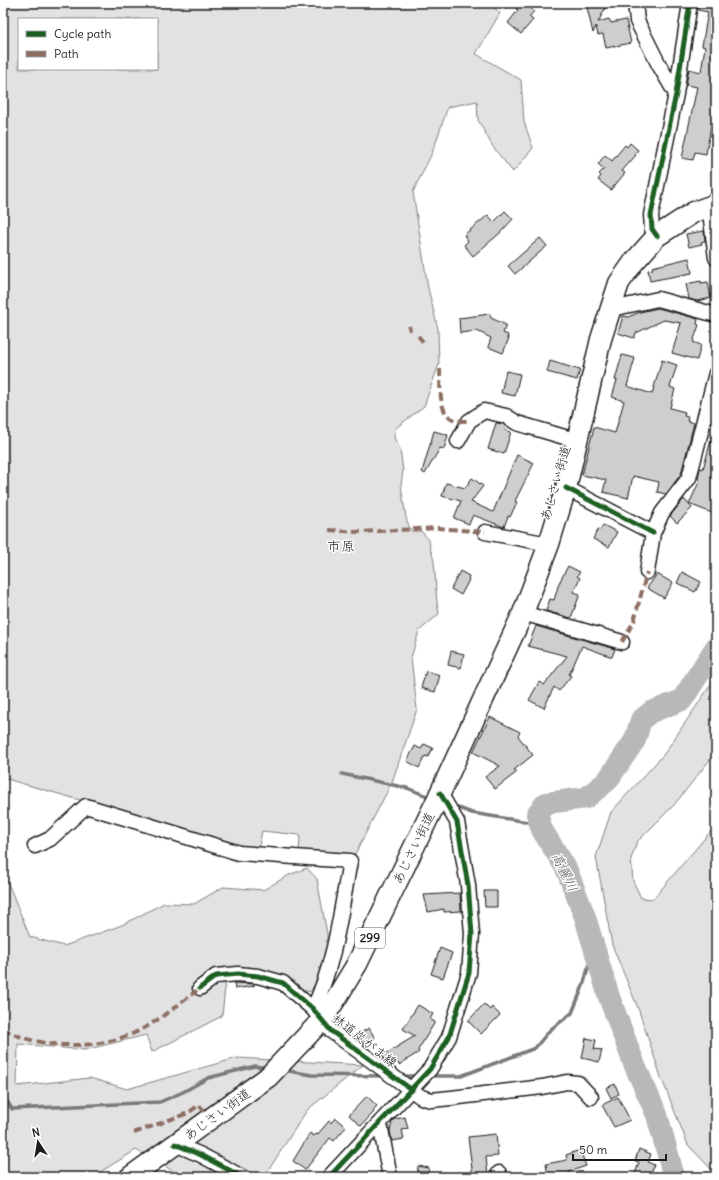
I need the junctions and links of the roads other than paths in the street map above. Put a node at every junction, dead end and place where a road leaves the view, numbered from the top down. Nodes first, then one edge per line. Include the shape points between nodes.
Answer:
1 (635, 3) edge
2 (690, 3) edge
3 (676, 94) junction
4 (712, 205) edge
5 (657, 236) junction
6 (716, 258) edge
7 (610, 307) junction
8 (716, 315) edge
9 (716, 373) edge
10 (458, 440) dead end
11 (578, 441) junction
12 (566, 488) junction
13 (485, 532) dead end
14 (653, 533) junction
15 (549, 544) junction
16 (647, 572) dead end
17 (523, 613) junction
18 (622, 642) dead end
19 (438, 798) junction
20 (35, 846) dead end
21 (200, 988) dead end
22 (318, 1015) junction
23 (412, 1090) junction
24 (591, 1097) dead end
25 (380, 1124) junction
26 (175, 1144) junction
27 (130, 1177) edge
28 (242, 1177) edge
29 (329, 1177) edge
30 (390, 1177) edge

1 - 3 street via 638,21
2 - 3 street
3 - 5 street via 651,215 652,229
4 - 5 highway, あじさい街道 / 299 via 694,212
4 - 6 street
5 - 7 highway, あじさい街道 / 299 via 619,283
7 - 8 street via 658,299
7 - 11 highway, あじさい街道 / 299
9 - 14 street via 689,478 662,513
10 - 11 street via 469,421 484,411
11 - 12 highway, あじさい街道 / 299
12 - 14 street
12 - 15 highway, あじさい街道 / 299
13 - 15 street
14 - 16 street
15 - 17 highway, あじさい街道 / 299
17 - 18 street
17 - 19 highway, あじさい街道 / 299
19 - 22 highway, あじさい街道 / 299 via 357,964
19 - 23 street via 457,822 468,885 472,934 469,973 449,1037 430,1069
20 - 22 street via 50,839 86,806 239,853 350,861 335,940 320,995
21 - 22 street, 林道炭がま線 via 216,976 258,976 283,983
22 - 23 street, 林道炭がま線 via 331,1031
22 - 26 highway, あじさい街道 / 299 via 284,1061 268,1077
23 - 24 street, 林道炭がま線 via 420,1097 431,1100 573,1082 583,1087
23 - 25 street
25 - 29 street
25 - 30 street
26 - 27 highway, あじさい街道 / 299
26 - 28 street

